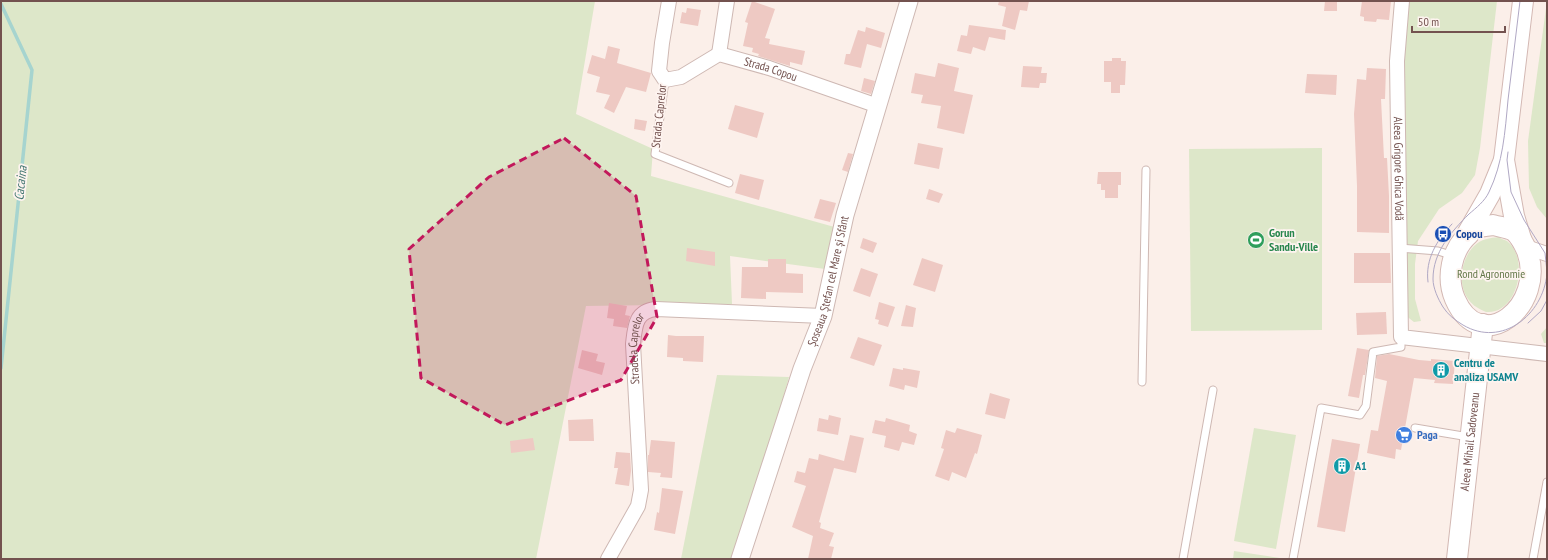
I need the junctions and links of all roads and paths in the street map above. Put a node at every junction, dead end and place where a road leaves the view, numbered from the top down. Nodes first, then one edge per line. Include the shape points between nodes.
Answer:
1 (669, 1) edge
2 (726, 1) edge
3 (909, 1) edge
4 (1402, 1) edge
5 (1523, 1) edge
6 (719, 54) junction
7 (665, 80) junction
8 (878, 106) junction
9 (1504, 160) junction
10 (1146, 170) dead end
11 (729, 183) dead end
12 (1466, 236) junction
13 (1523, 243) junction
14 (1399, 248) junction
15 (1547, 254) edge
16 (1454, 256) junction
17 (823, 316) junction
18 (1483, 324) junction
19 (1402, 337) junction
20 (1481, 346) junction
21 (1547, 354) edge
22 (1142, 382) dead end
23 (1213, 390) dead end
24 (1415, 428) dead end
25 (1471, 437) junction
26 (1547, 482) edge
27 (608, 559) edge
28 (740, 559) edge
29 (1183, 559) edge
30 (1294, 559) edge
31 (1457, 559) edge
32 (1533, 559) edge

1 - 7 street, Strada Caprelor via 659,71
2 - 6 street
3 - 8 street, Șoseaua Ștefan cel Mare și Sfânt
4 - 14 street, Aleea Grigore Ghica Vodă via 1397,61
5 - 9 main road
6 - 7 street via 681,77
6 - 8 street, Strada Copou via 769,68
7 - 11 lane, Strada Caprelor via 655,154
8 - 17 street, Șoseaua Ștefan cel Mare și Sfânt via 845,215
9 - 12 main road via 1490,194
9 - 13 main road via 1514,216
10 - 22 lane
12 - 13 main road via 1475,228 1494,225 1513,230
12 - 16 main road
13 - 15 street
13 - 18 main road via 1530,261 1531,275 1524,301 1503,322
14 - 16 lane via 1438,251
14 - 19 street, Aleea Grigore Ghica Vodă
16 - 18 main road via 1450,278 1452,292 1465,314 1475,322
17 - 27 street, Stradela Caprelor via 656,309 641,316 637,322 633,344 640,498
17 - 28 street, Șoseaua Ștefan cel Mare și Sfânt via 802,369
18 - 20 main road, Aleea Mihail Sadoveanu
19 - 20 street
19 - 30 lane via 1401,348 1373,352 1366,406 1360,415 1321,408
20 - 21 street
20 - 25 main road, Aleea Mihail Sadoveanu
23 - 29 lane
24 - 25 lane
25 - 31 main road, Aleea Mihail Sadoveanu
26 - 32 lane

